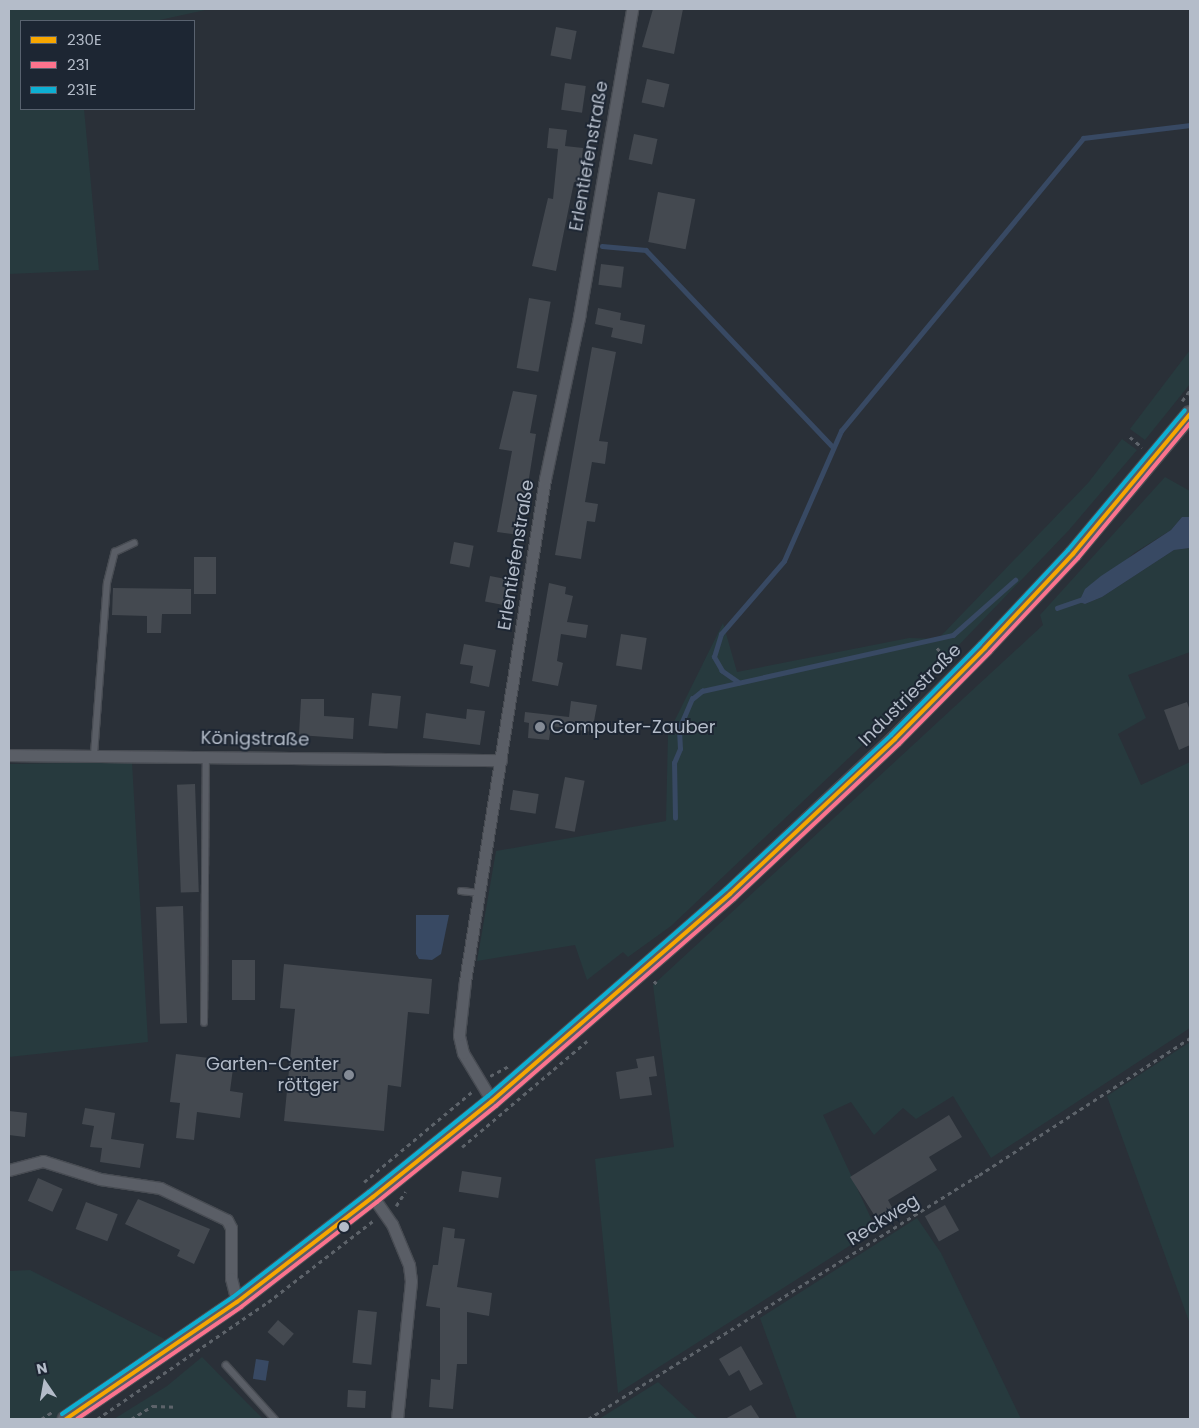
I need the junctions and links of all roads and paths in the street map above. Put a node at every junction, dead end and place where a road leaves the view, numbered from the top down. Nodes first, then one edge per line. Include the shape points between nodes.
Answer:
1 (632, 9) edge
2 (1190, 390) edge
3 (1184, 409) edge
4 (1150, 442) dead end
5 (1144, 449) dead end
6 (134, 543) dead end
7 (937, 648) dead end
8 (957, 655) dead end
9 (955, 667) junction
10 (944, 669) dead end
11 (9, 755) edge
12 (94, 755) junction
13 (206, 756) junction
14 (501, 760) junction
15 (461, 891) dead end
16 (479, 894) junction
17 (204, 1023) dead end
18 (1190, 1038) edge
19 (510, 1065) dead end
20 (482, 1083) junction
21 (492, 1102) junction
22 (9, 1170) edge
23 (359, 1187) dead end
24 (373, 1197) junction
25 (236, 1302) junction
26 (226, 1365) dead end
27 (176, 1407) dead end
28 (61, 1415) edge
29 (41, 1419) edge
30 (131, 1419) edge
31 (276, 1419) edge
32 (397, 1419) edge
33 (588, 1419) edge

1 - 14 street, Erlentiefenstraße via 579,317 545,478
2 - 3 path
3 - 9 street, Industriestraße via 1073,554
4 - 5 path
6 - 12 lane via 115,552 107,583
7 - 9 path
8 - 9 path
9 - 10 path
9 - 21 street, Industriestraße via 786,843
11 - 12 street, Königstraße
12 - 13 street, Königstraße
13 - 14 street, Königstraße
13 - 17 lane
14 - 16 street, Erlentiefenstraße
15 - 16 lane
16 - 20 street, Erlentiefenstraße via 459,1035 463,1053
18 - 33 path, Reckweg via 979,1175
19 - 20 path via 496,1070
20 - 21 street, Erlentiefenstraße
20 - 23 path
21 - 24 street, Industriestraße
22 - 25 street via 43,1161 100,1179 160,1188 227,1220 231,1228 231,1278
24 - 25 street, Industriestraße
24 - 32 street via 392,1224 409,1265 411,1281
25 - 28 street, Industriestraße
26 - 31 lane
27 - 30 path via 153,1406
28 - 29 path

